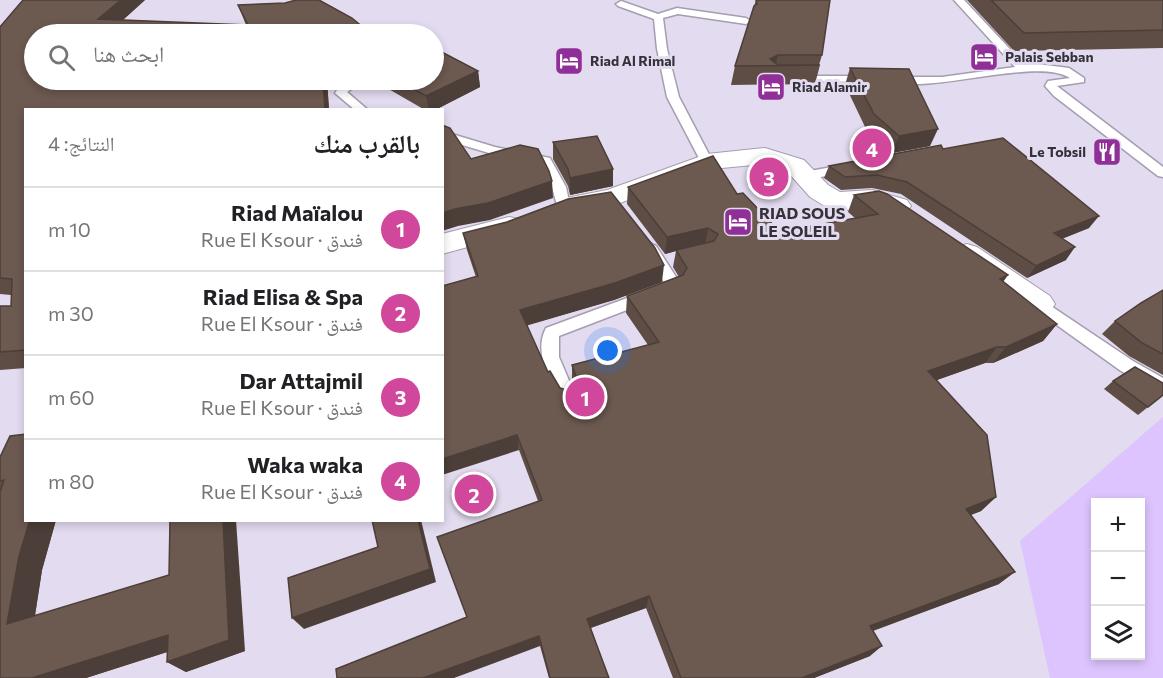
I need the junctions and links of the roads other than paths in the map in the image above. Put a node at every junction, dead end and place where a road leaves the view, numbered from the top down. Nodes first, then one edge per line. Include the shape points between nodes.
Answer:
1 (958, 0) edge
2 (621, 4) dead end
3 (658, 17) junction
4 (746, 21) dead end
5 (1029, 68) junction
6 (784, 79) edge
7 (343, 90) edge
8 (360, 108) edge
9 (444, 136) edge
10 (707, 162) junction
11 (866, 165) edge
12 (1163, 173) edge
13 (804, 176) junction
14 (545, 213) junction
15 (919, 221) edge
16 (640, 235) edge
17 (946, 240) edge
18 (444, 244) edge
19 (679, 258) edge
20 (661, 262) junction
21 (1039, 304) joint
22 (1163, 387) edge
23 (567, 397) edge

1 - 5 lane via 1012,59
2 - 3 lane
3 - 4 lane via 677,11
3 - 10 lane via 673,96
5 - 6 lane via 942,80
5 - 12 lane via 1067,70 1074,75 1080,80 1051,86
7 - 8 lane via 341,93
9 - 14 lane via 546,161 560,187
10 - 13 street via 773,157 795,165
10 - 14 street via 616,203
11 - 13 lane
13 - 15 street via 833,199 872,198 890,202
14 - 18 street
16 - 20 lane
17 - 21 street
19 - 20 lane
20 - 23 lane via 674,286 552,332 548,351
21 - 22 lane

